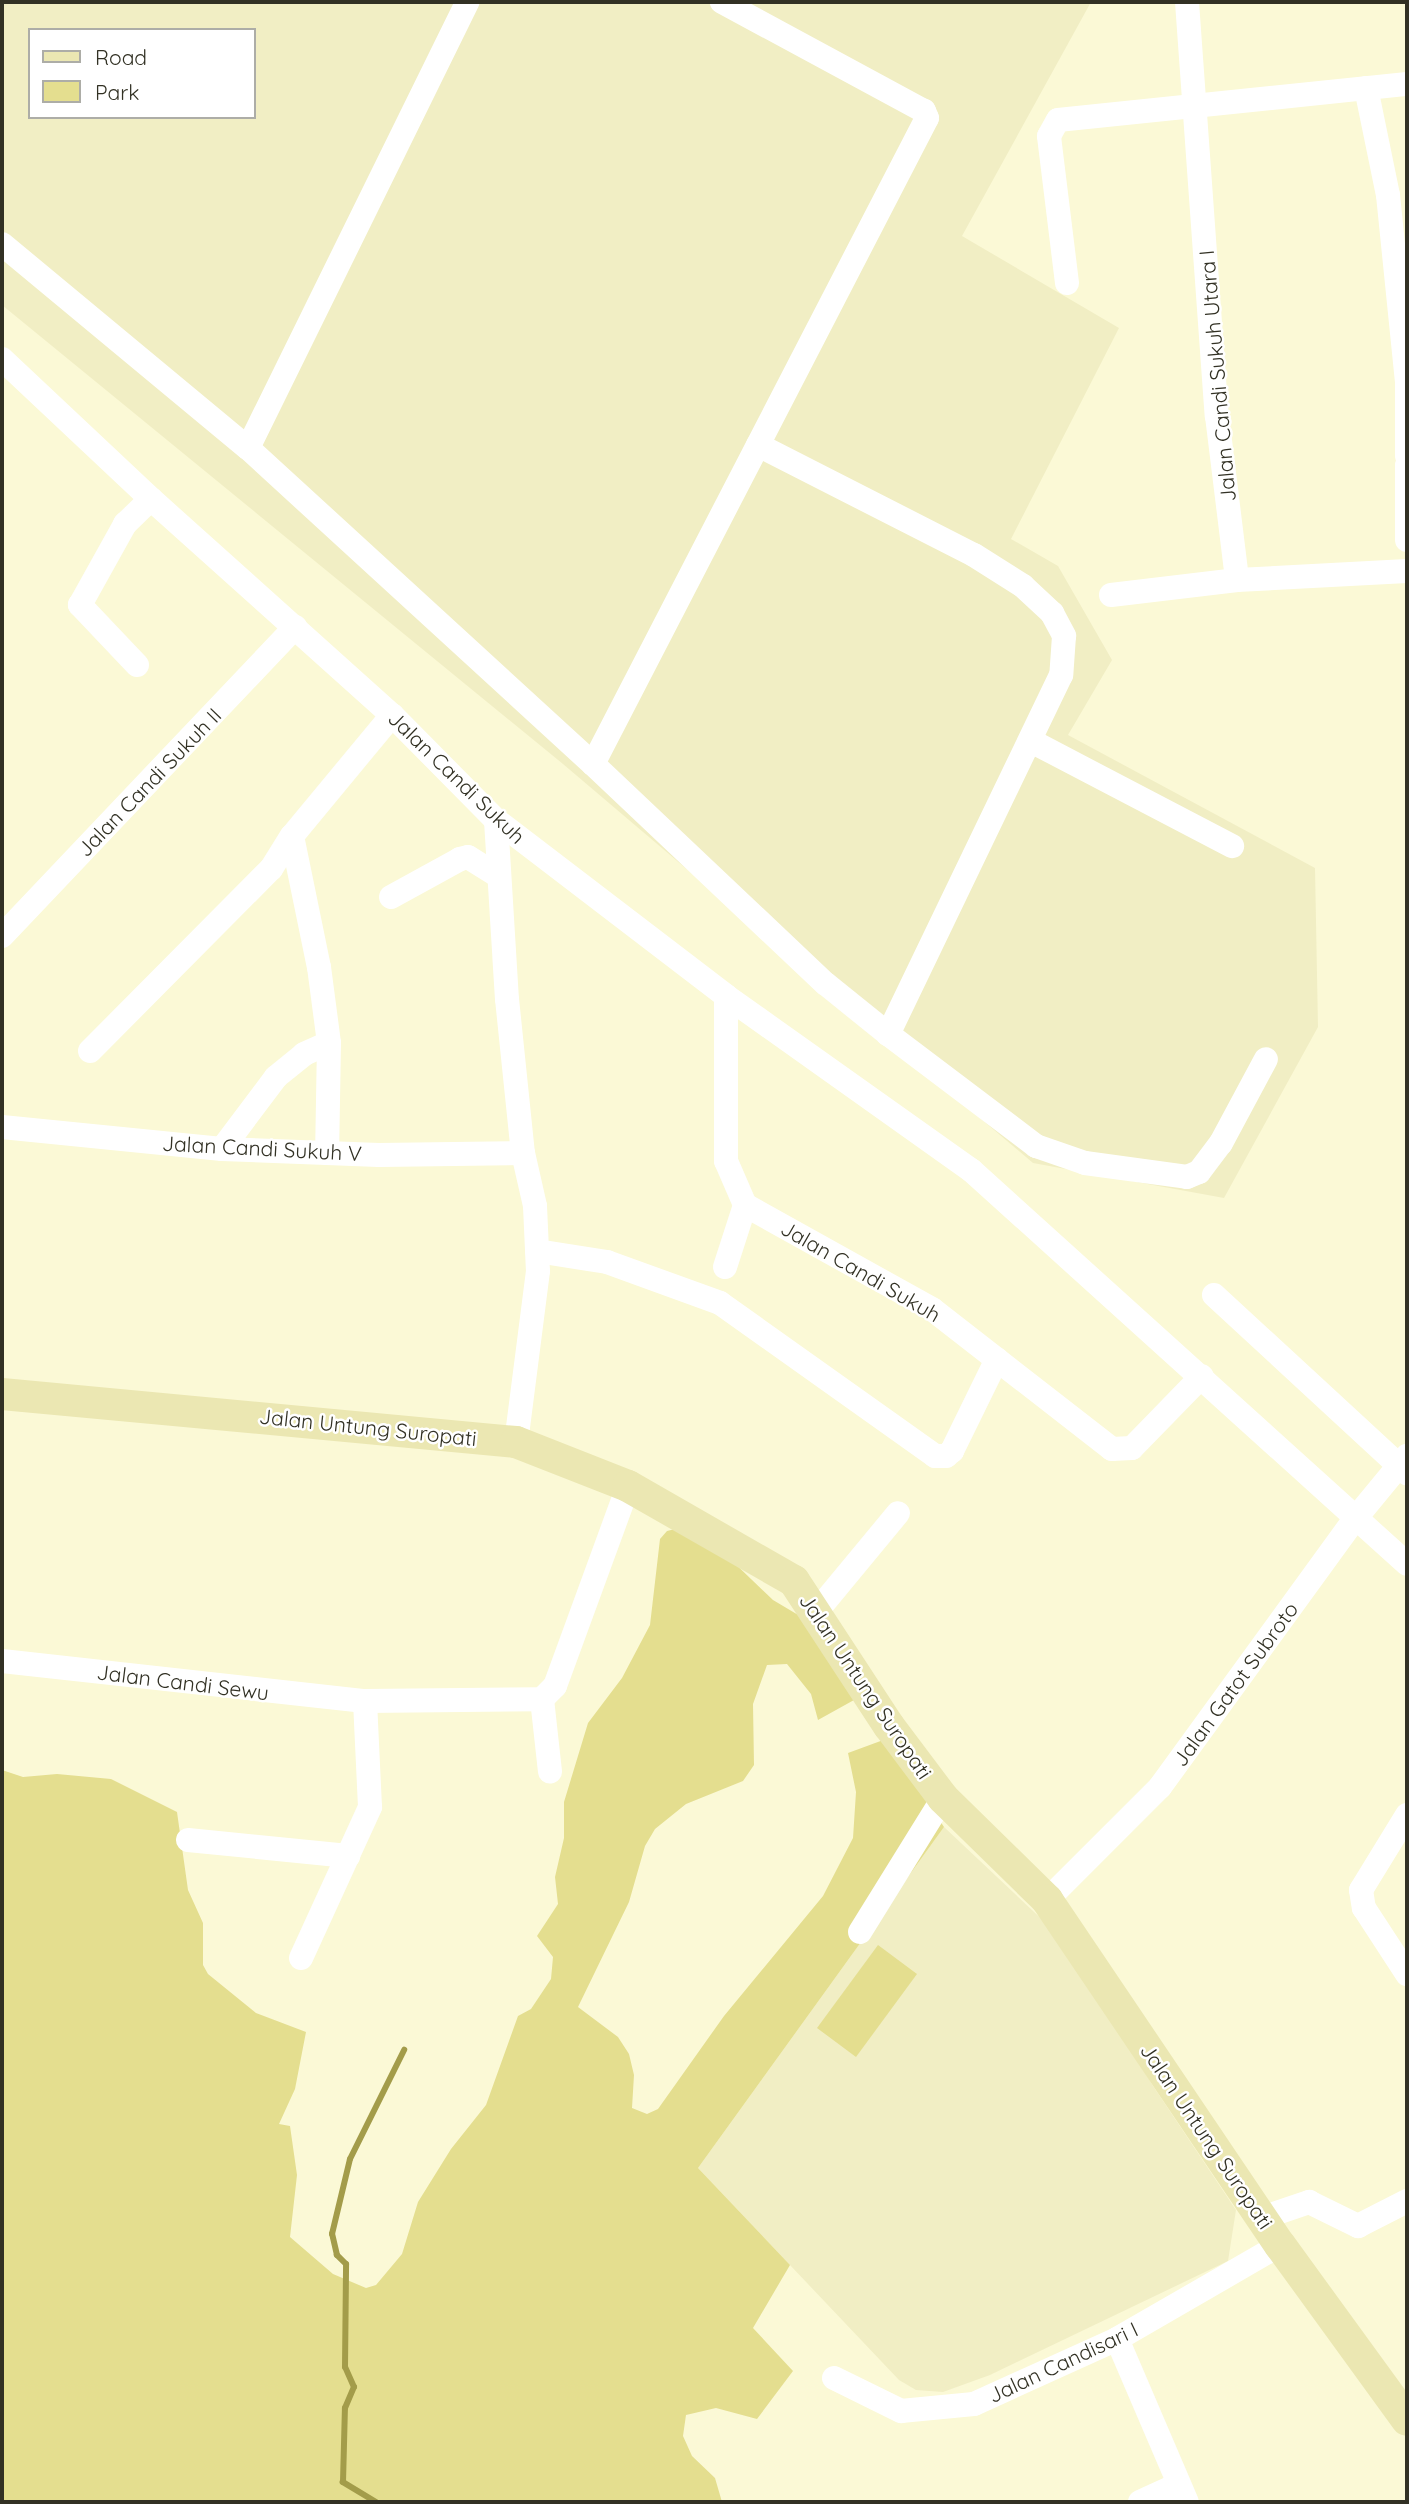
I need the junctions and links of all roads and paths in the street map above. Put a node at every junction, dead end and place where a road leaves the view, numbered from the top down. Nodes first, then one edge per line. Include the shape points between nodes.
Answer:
1 (467, 2) edge
2 (722, 2) edge
3 (1187, 2) edge
4 (1407, 84) edge
5 (1366, 88) junction
6 (1194, 103) junction
7 (2, 244) edge
8 (1067, 283) dead end
9 (2, 359) edge
10 (758, 445) junction
11 (248, 447) junction
12 (1407, 456) edge
13 (1407, 465) edge
14 (151, 499) junction
15 (1407, 540) edge
16 (1407, 571) edge
17 (1237, 580) junction
18 (1111, 595) dead end
19 (295, 627) junction
20 (137, 665) dead end
21 (392, 715) junction
22 (1031, 741) junction
23 (593, 764) junction
24 (496, 820) junction
25 (292, 836) junction
26 (1232, 846) dead end
27 (498, 876) junction
28 (391, 897) dead end
29 (2, 936) edge
30 (726, 996) junction
31 (888, 1034) junction
32 (328, 1043) junction
33 (90, 1051) dead end
34 (1266, 1059) dead end
35 (2, 1127) edge
36 (222, 1149) junction
37 (327, 1153) junction
38 (523, 1153) junction
39 (745, 1205) junction
40 (537, 1251) junction
41 (725, 1267) dead end
42 (1214, 1295) dead end
43 (997, 1359) junction
44 (1202, 1376) junction
45 (2, 1394) edge
46 (516, 1442) junction
47 (1405, 1465) edge
48 (628, 1486) junction
49 (898, 1513) dead end
50 (1355, 1519) junction
51 (1407, 1564) edge
52 (817, 1611) junction
53 (2, 1661) edge
54 (542, 1699) junction
55 (365, 1701) junction
56 (550, 1772) dead end
57 (943, 1798) junction
58 (1407, 1815) edge
59 (188, 1840) dead end
60 (348, 1856) junction
61 (1047, 1900) junction
62 (860, 1932) dead end
63 (301, 1958) dead end
64 (1407, 1974) edge
65 (1407, 2201) edge
66 (1262, 2218) junction
67 (1280, 2245) junction
68 (1118, 2339) junction
69 (834, 2378) dead end
70 (1407, 2420) edge
71 (1182, 2493) edge
72 (1140, 2502) edge

1 - 11 street
2 - 10 street via 924,111 927,118
3 - 6 street, Jalan Candi Sukuh Utara I
4 - 5 street
5 - 6 street
5 - 12 street via 1388,195 1407,381
6 - 8 street via 1067,117 1053,123 1049,136
6 - 17 street, Jalan Candi Sukuh Utara I via 1217,416
7 - 11 street
9 - 14 street, Jalan Candi Sukuh
10 - 22 street via 974,555 1023,586 1052,613 1066,652 1061,675
10 - 23 street
11 - 23 street
13 - 15 street
14 - 19 street, Jalan Candi Sukuh
14 - 20 street via 125,524 80,605
16 - 17 street
17 - 18 street
19 - 21 street, Jalan Candi Sukuh
19 - 29 street, Jalan Candi Sukuh II
21 - 24 street, Jalan Candi Sukuh
21 - 25 street
22 - 26 street
22 - 31 street
23 - 31 street via 826,984
24 - 27 street
24 - 30 street, Jalan Candi Sukuh
25 - 32 street via 319,967
25 - 33 street via 271,869
27 - 28 street via 468,857
27 - 38 street
30 - 39 street via 726,1161
30 - 44 street, Jalan Candi Sukuh via 971,1170
31 - 34 street via 1036,1146 1085,1163 1187,1177 1199,1172 1220,1143
32 - 36 street via 304,1054 276,1077
32 - 37 street
35 - 36 street, Jalan Candi Sukuh V
36 - 37 street, Jalan Candi Sukuh V
37 - 38 street, Jalan Candi Sukuh V
38 - 40 street via 535,1206
39 - 41 street
39 - 43 street, Jalan Candi Sukuh via 932,1309
40 - 43 street via 607,1262 719,1303 935,1456 952,1451
40 - 46 street
42 - 47 street
43 - 44 street, Jalan Candi Sukuh via 1112,1449 1122,1451 1132,1448
44 - 50 street, Jalan Candi Sukuh
45 - 46 main road, Jalan Untung Suropati
46 - 48 main road, Jalan Untung Suropati
47 - 50 street, Jalan Gatot Subroto
48 - 52 main road, Jalan Untung Suropati via 794,1581
48 - 54 street via 555,1686
49 - 52 street
50 - 51 street, Jalan Candi Sukuh
50 - 61 street, Jalan Gatot Subroto via 1160,1787
52 - 57 main road, Jalan Untung Suropati via 889,1726
53 - 55 street, Jalan Candi Sewu
54 - 55 street, Jalan Candi Sewu
54 - 56 street
55 - 60 street via 370,1807
57 - 61 main road, Jalan Untung Suropati
57 - 62 street
58 - 64 street via 1361,1891 1364,1908
59 - 60 street
60 - 63 street
61 - 66 main road, Jalan Untung Suropati
65 - 66 street via 1358,2226 1309,2202
66 - 67 main road, Jalan Untung Suropati
67 - 68 street, Jalan Candisari I
67 - 70 main road, Jalan Untung Suropati
68 - 69 street, Jalan Candisari I via 974,2404 937,2410 901,2411
68 - 71 street
71 - 72 street

